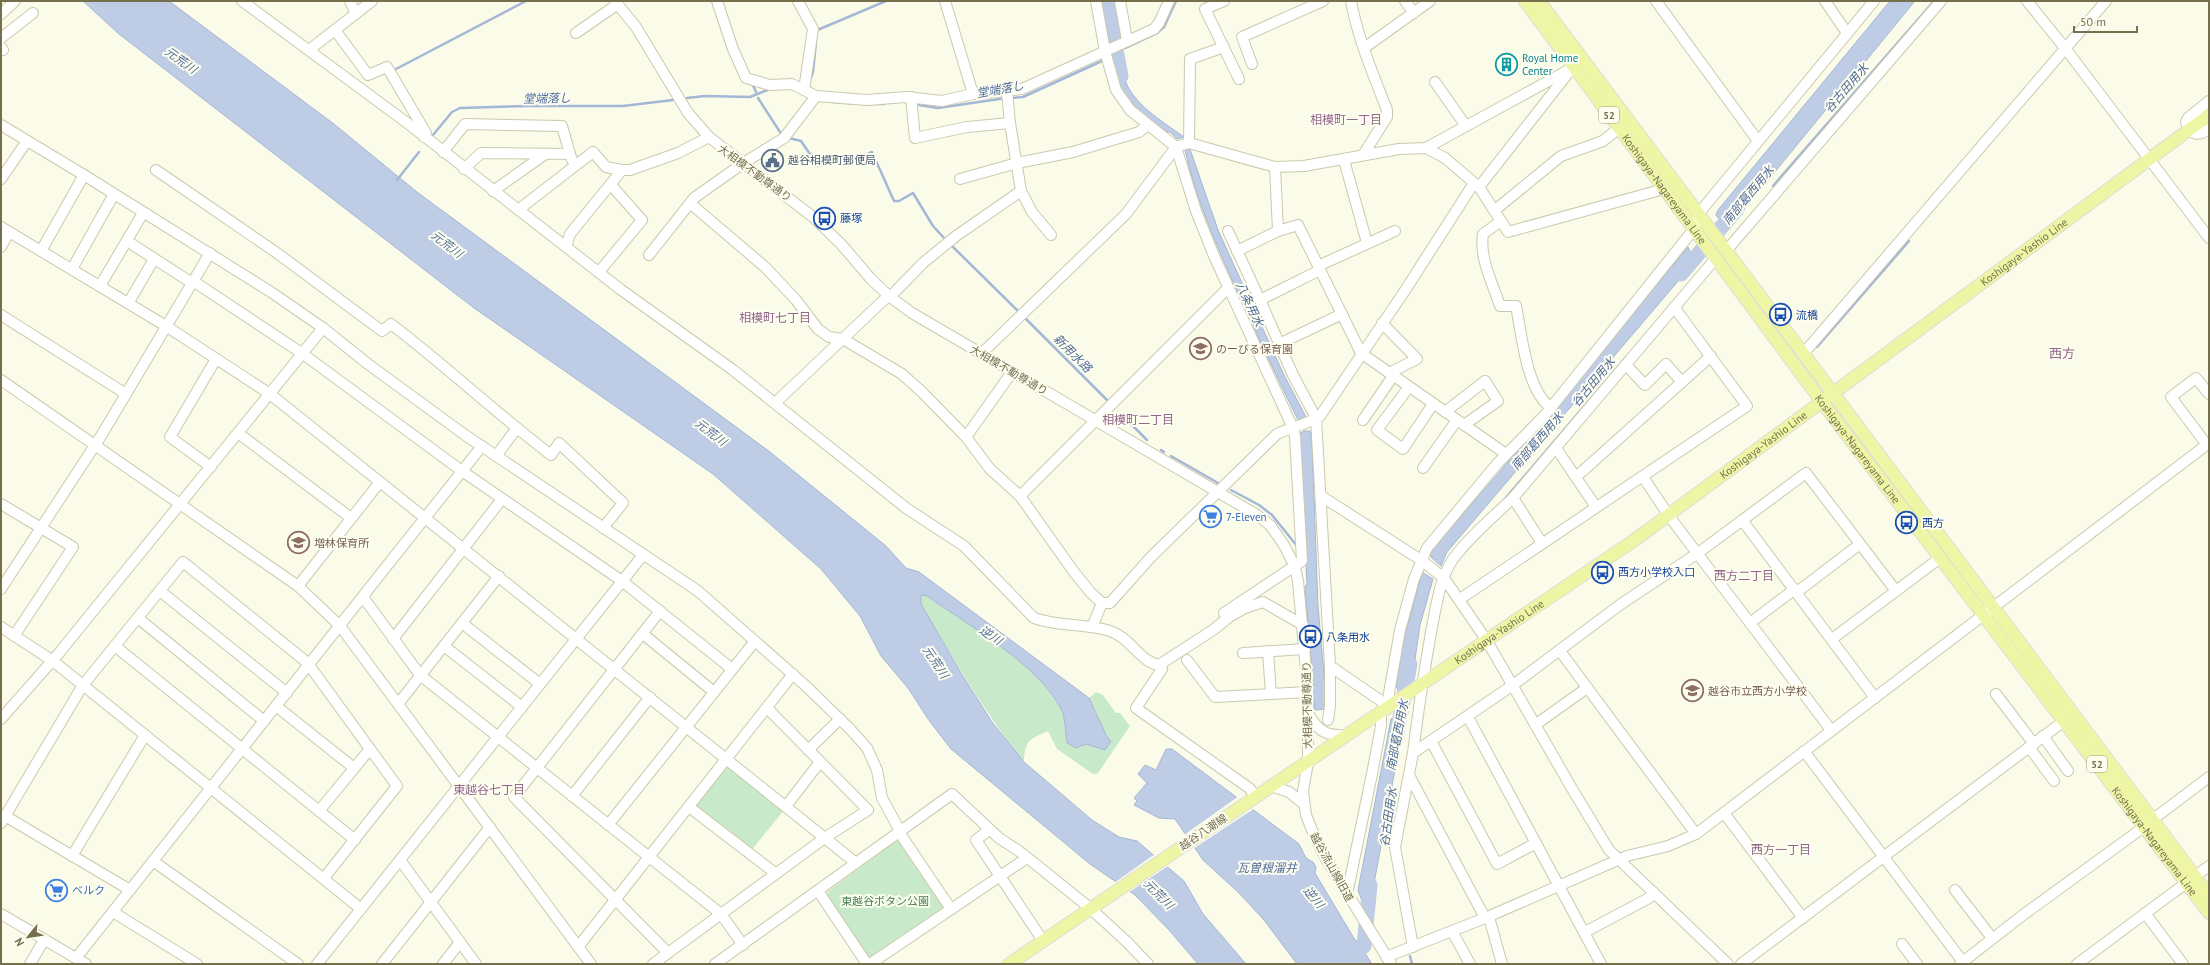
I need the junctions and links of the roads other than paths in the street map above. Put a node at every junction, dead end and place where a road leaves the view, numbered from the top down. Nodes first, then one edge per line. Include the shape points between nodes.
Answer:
1 (14, 1) edge
2 (242, 1) edge
3 (350, 1) edge
4 (372, 1) edge
5 (798, 1) edge
6 (946, 1) edge
7 (1096, 1) edge
8 (1120, 1) edge
9 (1169, 1) edge
10 (1224, 1) edge
11 (1323, 1) edge
12 (1351, 1) edge
13 (1405, 1) edge
14 (1430, 1) edge
15 (1525, 1) edge
16 (1539, 1) edge
17 (1656, 1) edge
18 (1825, 1) edge
19 (1874, 1) edge
20 (1941, 1) edge
21 (2026, 1) edge
22 (2106, 1) edge
23 (617, 2) edge
24 (720, 2) edge
25 (33, 13) dead end
26 (1414, 13) junction
27 (1, 14) edge
28 (356, 14) junction
29 (335, 30) junction
30 (576, 33) dead end
31 (1847, 33) junction
32 (1, 38) edge
33 (1123, 42) junction
34 (1224, 47) junction
35 (1364, 48) junction
36 (2065, 48) junction
37 (309, 50) junction
38 (1107, 50) junction
39 (1252, 64) dead end
40 (1574, 67) junction
41 (1239, 79) dead end
42 (1435, 82) dead end
43 (804, 90) junction
44 (1007, 92) junction
45 (973, 94) junction
46 (816, 96) junction
47 (911, 98) junction
48 (2209, 101) edge
49 (2209, 115) edge
50 (1010, 123) junction
51 (1, 125) edge
52 (1148, 125) junction
53 (1466, 126) junction
54 (1619, 128) junction
55 (2209, 129) edge
56 (2189, 130) junction
57 (424, 137) junction
58 (708, 137) junction
59 (27, 140) junction
60 (1758, 141) junction
61 (1189, 143) junction
62 (1176, 146) junction
63 (1426, 148) junction
64 (443, 152) junction
65 (570, 154) junction
66 (544, 155) junction
67 (1363, 155) junction
68 (2149, 159) junction
69 (1344, 160) junction
70 (1017, 163) junction
71 (742, 164) junction
72 (1274, 167) junction
73 (575, 168) junction
74 (464, 169) junction
75 (156, 170) dead end
76 (622, 170) junction
77 (84, 175) junction
78 (1, 179) edge
79 (960, 179) dead end
80 (611, 185) junction
81 (1477, 185) junction
82 (1664, 189) junction
83 (494, 191) junction
84 (1021, 191) junction
85 (114, 194) junction
86 (691, 204) junction
87 (518, 210) junction
88 (1495, 210) junction
89 (143, 213) junction
90 (1698, 216) junction
91 (1501, 221) junction
92 (5, 230) edge
93 (1694, 230) junction
94 (1228, 231) dead end
95 (1278, 231) junction
96 (1395, 231) dead end
97 (570, 234) junction
98 (1051, 235) dead end
99 (2209, 238) edge
100 (126, 241) junction
101 (558, 241) junction
102 (1368, 243) junction
103 (1, 247) edge
104 (566, 247) junction
105 (41, 251) junction
106 (1237, 251) junction
107 (210, 253) junction
108 (1721, 254) junction
109 (649, 255) dead end
110 (154, 259) junction
111 (1319, 268) junction
112 (72, 269) junction
113 (599, 272) junction
114 (192, 282) junction
115 (100, 286) junction
116 (1228, 288) junction
117 (889, 297) junction
118 (1260, 300) junction
119 (129, 302) junction
120 (1674, 308) junction
121 (1342, 314) junction
122 (1, 315) edge
123 (1382, 323) junction
124 (166, 326) junction
125 (323, 328) junction
126 (843, 339) junction
127 (1279, 344) junction
128 (1361, 353) junction
129 (303, 354) junction
130 (981, 354) junction
131 (1803, 354) junction
132 (1711, 356) junction
133 (216, 359) junction
134 (1626, 364) junction
135 (1012, 372) junction
136 (1391, 374) junction
137 (1, 380) edge
138 (1682, 382) junction
139 (1409, 387) junction
140 (1833, 393) junction
141 (126, 394) junction
142 (270, 394) junction
143 (2209, 394) edge
144 (1822, 402) junction
145 (775, 403) junction
146 (1434, 404) junction
147 (1550, 407) junction
148 (1445, 412) junction
149 (1097, 420) junction
150 (1314, 420) junction
151 (1363, 420) dead end
152 (1461, 423) junction
153 (1292, 426) junction
154 (517, 428) junction
155 (238, 433) junction
156 (966, 437) junction
157 (2208, 444) edge
158 (94, 445) junction
159 (482, 446) junction
160 (1556, 448) junction
161 (1506, 454) junction
162 (496, 456) junction
163 (211, 467) junction
164 (1423, 468) dead end
165 (462, 471) junction
166 (1643, 477) junction
167 (1576, 478) junction
168 (380, 482) junction
169 (1219, 491) junction
170 (1020, 496) junction
171 (1321, 496) junction
172 (1513, 498) junction
173 (502, 499) junction
174 (1, 504) edge
175 (180, 505) junction
176 (1596, 507) junction
177 (1669, 516) junction
178 (351, 518) junction
179 (425, 518) junction
180 (1742, 520) junction
181 (41, 528) junction
182 (603, 528) junction
183 (1542, 543) junction
184 (1860, 544) junction
185 (463, 547) junction
186 (1698, 553) junction
187 (643, 555) junction
188 (1940, 558) junction
189 (1421, 560) junction
190 (1295, 567) junction
191 (499, 576) junction
192 (1444, 578) junction
193 (622, 581) junction
194 (298, 586) junction
195 (1, 589) edge
196 (160, 591) junction
197 (1796, 591) junction
198 (1896, 591) junction
199 (363, 597) junction
200 (1460, 599) junction
201 (1102, 604) junction
202 (660, 611) junction
203 (1988, 612) junction
204 (138, 618) junction
205 (462, 623) junction
206 (1750, 623) junction
207 (1303, 625) junction
208 (340, 626) junction
209 (1, 627) edge
210 (1092, 627) junction
211 (1213, 630) junction
212 (643, 634) junction
213 (14, 636) junction
214 (576, 638) junction
215 (393, 639) junction
216 (1832, 639) junction
217 (755, 640) junction
218 (1488, 641) junction
219 (115, 646) junction
220 (444, 646) junction
221 (1305, 649) junction
222 (1560, 651) junction
223 (1268, 652) junction
224 (1243, 653) dead end
225 (1187, 660) dead end
226 (53, 661) junction
227 (309, 664) junction
228 (1160, 664) junction
229 (1330, 666) junction
230 (615, 669) junction
231 (732, 669) junction
232 (793, 674) junction
233 (420, 675) junction
234 (540, 684) junction
235 (83, 685) junction
236 (1513, 685) junction
237 (1421, 686) junction
238 (1587, 688) junction
239 (287, 692) junction
240 (714, 692) junction
241 (1308, 692) junction
242 (1271, 694) junction
243 (1996, 694) dead end
244 (650, 697) junction
245 (1875, 698) junction
246 (398, 704) junction
247 (276, 706) junction
248 (522, 707) junction
249 (767, 708) junction
250 (1385, 710) junction
251 (1308, 713) junction
252 (1468, 716) junction
253 (1, 719) edge
254 (840, 719) junction
255 (1328, 720) dead end
256 (264, 721) junction
257 (2064, 721) junction
258 (1535, 725) junction
259 (687, 726) junction
260 (1831, 730) junction
261 (145, 735) junction
262 (1348, 735) junction
263 (2043, 736) junction
264 (498, 737) junction
265 (1431, 741) junction
266 (2032, 746) junction
267 (242, 749) junction
268 (370, 749) junction
269 (808, 750) junction
270 (1804, 751) junction
271 (1414, 753) junction
272 (727, 759) junction
273 (820, 762) junction
274 (1308, 762) junction
275 (354, 768) junction
276 (537, 768) junction
277 (2068, 771) dead end
278 (1409, 775) junction
279 (2209, 777) edge
280 (2054, 781) dead end
281 (459, 786) junction
282 (1271, 786) junction
283 (211, 788) junction
284 (572, 796) junction
285 (1254, 797) junction
286 (1304, 804) junction
287 (786, 806) junction
288 (689, 807) junction
289 (319, 811) junction
290 (1724, 813) junction
291 (3, 820) edge
292 (2148, 823) junction
293 (608, 825) junction
294 (490, 827) junction
295 (989, 830) junction
296 (899, 832) junction
297 (1696, 834) junction
298 (826, 837) junction
299 (355, 840) junction
300 (1536, 843) junction
301 (72, 856) junction
302 (1884, 856) junction
303 (649, 857) junction
304 (1027, 858) junction
305 (1618, 859) junction
306 (400, 860) junction
307 (153, 861) junction
308 (856, 863) junction
309 (2209, 866) edge
310 (775, 874) junction
311 (999, 877) junction
312 (324, 878) junction
313 (2190, 879) junction
314 (1560, 886) junction
315 (130, 890) junction
316 (1955, 890) dead end
317 (818, 891) junction
318 (1653, 892) junction
319 (1347, 894) junction
320 (2209, 895) edge
321 (616, 900) junction
322 (430, 902) junction
323 (1094, 906) junction
324 (361, 909) junction
325 (951, 909) junction
326 (113, 912) junction
327 (2145, 913) junction
328 (2209, 913) edge
329 (1, 914) edge
330 (721, 914) junction
331 (1487, 918) junction
332 (1803, 918) junction
333 (1452, 931) junction
334 (1585, 932) junction
335 (1992, 938) junction
336 (44, 940) junction
337 (1043, 941) junction
338 (460, 942) junction
339 (1902, 944) dead end
340 (743, 945) junction
341 (578, 947) junction
342 (1413, 947) junction
343 (668, 953) junction
344 (76, 958) junction
345 (1389, 960) edge
346 (1962, 963) edge
347 (30, 964) edge
348 (86, 964) edge
349 (197, 964) edge
350 (298, 964) edge
351 (317, 964) edge
352 (382, 964) edge
353 (443, 964) edge
354 (476, 964) edge
355 (591, 964) edge
356 (653, 964) edge
357 (715, 964) edge
358 (869, 964) edge
359 (1009, 964) edge
360 (1147, 964) edge
361 (1470, 964) edge
362 (1502, 964) edge
363 (1602, 964) edge
364 (1728, 964) edge
365 (1741, 964) edge
366 (1917, 964) edge
367 (2077, 964) edge
368 (2183, 964) edge

1 - 27 street
2 - 37 street
3 - 28 street
4 - 28 street
5 - 43 street via 813,29
6 - 45 street
7 - 38 street
8 - 33 street
9 - 33 street via 1159,24 1154,29
10 - 34 street via 1205,9
11 - 39 street via 1242,37
12 - 35 street
13 - 26 street
14 - 26 street
15 - 40 main road, Koshigaya-Nagareyama Line / 52
16 - 90 main road, Koshigaya-Nagareyama Line / 52
17 - 60 street
18 - 31 street
19 - 31 street
20 - 108 street
21 - 36 street
22 - 36 street
23 - 30 street
23 - 58 street, 大相模不動尊通り via 636,27 681,102
24 - 43 street via 733,49 746,78 770,85 792,84
25 - 32 street
26 - 35 street
28 - 29 street
29 - 37 street
29 - 57 street via 368,75 387,67 426,133
31 - 60 street
33 - 38 street
34 - 41 street
34 - 61 street via 1190,59
35 - 67 street via 1387,110 1387,117
36 - 68 street
36 - 131 street
37 - 57 street
38 - 44 street via 1022,89
38 - 52 street via 1116,90 1130,110
40 - 53 street
40 - 54 main road, Koshigaya-Nagareyama Line / 52
40 - 81 street
42 - 53 street
43 - 46 street
44 - 45 street
44 - 50 street
45 - 47 street via 942,101
46 - 47 street via 867,100
46 - 71 street via 784,138
47 - 50 street via 915,138 967,126
48 - 56 street via 2188,118 2186,122
49 - 56 main road, Koshigaya-Yashio Line
50 - 70 street
51 - 59 street
52 - 62 street
52 - 70 street via 1139,132 1073,152
53 - 63 street
54 - 82 main road, Koshigaya-Nagareyama Line / 52
54 - 88 street via 1603,141 1562,156
55 - 56 street via 2199,135
56 - 68 main road, Koshigaya-Yashio Line
57 - 64 street
58 - 71 street, 大相模不動尊通り
58 - 76 street via 678,153 630,170
59 - 77 street
59 - 78 street
60 - 90 street
61 - 62 street
61 - 72 street
62 - 116 street via 1196,211
62 - 130 street via 1126,214
63 - 67 street
63 - 81 street via 1445,158
64 - 65 street via 465,124 473,124 562,126
64 - 74 street
65 - 66 street
65 - 73 street
66 - 74 street via 481,153
66 - 83 street
67 - 69 street
68 - 99 street
68 - 140 main road, Koshigaya-Yashio Line
69 - 72 street
69 - 102 street
70 - 79 street
70 - 84 street
71 - 86 street via 694,198
71 - 117 street, 大相模不動尊通り via 813,217
72 - 95 street
73 - 76 street via 593,152 606,167
73 - 87 street
74 - 83 street
75 - 154 street via 277,253 382,331 392,324
76 - 80 street
77 - 85 street
77 - 105 street
80 - 97 street
80 - 113 street via 642,220
81 - 88 street
81 - 123 street
82 - 91 street via 1508,232
82 - 93 main road, Koshigaya-Nagareyama Line / 52
83 - 87 street
84 - 98 street via 1032,212
84 - 117 street via 956,236 923,263
85 - 89 street
85 - 112 street
86 - 109 street
86 - 126 street via 765,267 796,300 818,330 829,338
87 - 101 street
88 - 91 street
89 - 100 street
89 - 107 street
90 - 93 street
90 - 108 main road, Koshigaya-Nagareyama Line / 52
91 - 147 street via 1483,234 1481,245 1500,306 1516,306 1534,385
92 - 103 street
92 - 105 street
93 - 108 main road, Koshigaya-Nagareyama Line / 52
93 - 147 street
94 - 106 street
95 - 106 street
95 - 111 street via 1298,225
96 - 102 street
97 - 101 street
97 - 104 street
100 - 110 street
100 - 115 street
101 - 104 street
102 - 111 street
104 - 113 street
105 - 112 street
106 - 118 street
107 - 114 street
107 - 125 street
108 - 120 street
108 - 131 main road, Koshigaya-Nagareyama Line / 52
108 - 144 main road, Koshigaya-Nagareyama Line / 52
110 - 114 street
110 - 119 street
111 - 118 street
111 - 121 street
112 - 115 street
113 - 145 street
114 - 124 street
114 - 129 street
115 - 119 street
116 - 149 street
116 - 153 street
117 - 126 street
117 - 130 street, 大相模不動尊通り
118 - 127 street
119 - 124 street
120 - 132 street
120 - 134 street
121 - 127 street
121 - 128 street
122 - 141 street
123 - 128 street
123 - 136 street via 1417,359
124 - 133 street
124 - 141 street
125 - 129 street
125 - 159 street via 368,364
126 - 145 street
126 - 156 street via 902,374
127 - 150 street
128 - 136 street
128 - 150 street
129 - 142 street
129 - 165 street
130 - 135 street, 大相模不動尊通り
131 - 140 main road, Koshigaya-Nagareyama Line / 52
132 - 138 street
132 - 166 street via 1747,406
133 - 142 street
133 - 163 street via 170,437
134 - 138 street via 1645,385 1666,364
134 - 160 street
135 - 149 street, 大相模不動尊通り
135 - 156 street
136 - 139 street
136 - 151 street
137 - 158 street
138 - 167 street
139 - 146 street
139 - 146 street via 1377,430 1403,449
140 - 144 main road, Koshigaya-Yashio Line
140 - 203 main road, Koshigaya-Nagareyama Line / 52
141 - 158 street
142 - 155 street
142 - 168 street
143 - 157 street via 2196,378 2171,397
144 - 177 main road, Koshigaya-Yashio Line
144 - 188 main road, Koshigaya-Nagareyama Line / 52
145 - 210 street via 901,505 964,546 1034,618 1048,623
146 - 148 street
147 - 161 street
148 - 152 street
148 - 152 street via 1485,381 1498,401
149 - 169 street, 大相模不動尊通り
149 - 170 street
150 - 153 street
150 - 171 street
152 - 161 street
152 - 164 street
153 - 169 street via 1277,434
153 - 190 street via 1295,436 1302,562
154 - 162 street
154 - 182 street via 551,455 559,443 623,503
155 - 163 street
155 - 178 street
156 - 170 street via 990,469
157 - 203 street
158 - 175 street
158 - 181 street
159 - 162 street
159 - 165 street
160 - 167 street
160 - 172 street
161 - 189 street via 1427,548
162 - 182 street
163 - 175 street
165 - 173 street
165 - 179 street
166 - 176 street
166 - 177 street
167 - 176 street
168 - 178 street
168 - 179 street
169 - 190 street, 大相模不動尊通り via 1258,514 1270,526 1284,545
169 - 201 street via 1151,557 1110,603
170 - 201 street via 1074,572
171 - 189 street
171 - 229 street
172 - 183 street
172 - 192 street via 1470,538 1453,560
173 - 185 street
173 - 193 street
174 - 181 street
175 - 194 street
175 - 226 street
176 - 183 street
177 - 186 street
177 - 218 main road, Koshigaya-Yashio Line
178 - 194 street
179 - 185 street
179 - 199 street
180 - 184 street via 1806,473
180 - 186 street
180 - 197 street
181 - 195 street
181 - 213 street via 73,547
182 - 187 street
183 - 200 street
184 - 197 street
184 - 198 street
185 - 191 street
185 - 215 street
186 - 206 street
186 - 222 street via 1621,604
187 - 193 street
187 - 217 street via 698,591
188 - 198 street
188 - 203 main road, Koshigaya-Nagareyama Line / 52
189 - 192 street
189 - 250 street via 1400,630
190 - 207 street, 大相模不動尊通り
190 - 211 street via 1220,616
191 - 205 street
191 - 214 street
192 - 200 street
192 - 237 street
193 - 202 street
193 - 214 street
194 - 208 street
196 - 204 street
196 - 227 street via 183,562
196 - 239 street
197 - 206 street
197 - 216 street
198 - 216 street
199 - 208 street
199 - 215 street
200 - 218 street
201 - 210 street
202 - 212 street
202 - 231 street
203 - 245 street
203 - 257 main road, Koshigaya-Nagareyama Line / 52
203 - 292 main road, Koshigaya-Nagareyama Line / 52 via 2075,714
204 - 219 street
204 - 256 street
205 - 220 street
205 - 234 street
206 - 260 street
207 - 211 street via 1263,602 1229,617
207 - 221 street, 大相模不動尊通り
208 - 227 street
208 - 246 street
209 - 213 street
210 - 228 street via 1125,638 1148,662
211 - 228 street
212 - 230 street
212 - 240 street
213 - 226 street
214 - 230 street
214 - 234 street
215 - 233 street
216 - 245 street
217 - 231 street
217 - 232 street
218 - 236 street
218 - 237 main road, Koshigaya-Yashio Line
219 - 235 street
219 - 267 street
220 - 233 street
220 - 248 street
221 - 223 street
221 - 241 street, 大相模不動尊通り
222 - 236 street
222 - 238 street
223 - 224 street
223 - 242 street
225 - 242 street via 1215,697
226 - 235 street
226 - 253 street
227 - 239 street
227 - 268 street
228 - 285 street via 1162,669 1136,708 1249,788
229 - 250 street
229 - 255 street
230 - 244 street
230 - 276 street
231 - 240 street
232 - 249 street
232 - 254 street
233 - 246 street
233 - 264 street
234 - 248 street
235 - 261 street
235 - 291 street
236 - 252 street
236 - 258 street
237 - 250 main road, Koshigaya-Yashio Line
237 - 271 street
238 - 258 street
238 - 297 street
239 - 247 street
240 - 259 street
241 - 242 street
241 - 251 street, 大相模不動尊通り
243 - 266 street
244 - 259 street
244 - 284 street
245 - 260 street
246 - 281 street
247 - 256 street
247 - 275 street
248 - 264 street
249 - 269 street
249 - 272 street
250 - 262 main road, Koshigaya-Yashio Line
250 - 319 street
251 - 262 street via 1320,731 1333,736
251 - 274 street, 大相模不動尊通り
252 - 265 street
252 - 300 street
254 - 269 street
254 - 296 street via 873,759 882,798
256 - 267 street
257 - 263 street
257 - 292 main road, Koshigaya-Nagareyama Line / 52
258 - 305 street via 1609,850
259 - 272 street
259 - 293 street
260 - 270 street
261 - 283 street
261 - 301 street
262 - 274 main road, Koshigaya-Yashio Line
263 - 266 street
263 - 277 street
264 - 276 street
264 - 281 street
265 - 271 street
265 - 300 street via 1496,864
266 - 280 street
266 - 302 street
267 - 283 street
267 - 289 street
268 - 275 street
268 - 299 street via 397,786
269 - 273 street
270 - 290 street
270 - 302 street
271 - 278 street
272 - 287 street
272 - 288 street
273 - 287 street
273 - 298 street via 868,810
274 - 282 main road, 越谷八潮線
274 - 286 street, 越谷流山線旧道 via 1303,791
275 - 289 street
276 - 284 street
276 - 321 street via 514,797
278 - 331 street
278 - 342 street via 1395,847
279 - 292 street
281 - 294 street
281 - 306 street
282 - 285 main road, 越谷八潮線
282 - 286 street via 1289,792
283 - 307 street
283 - 312 street
284 - 293 street
285 - 323 main road, 越谷八潮線
286 - 319 street, 越谷流山線旧道 via 1314,835
287 - 298 street
288 - 303 street
288 - 310 street
289 - 299 street
290 - 297 street
290 - 332 street
291 - 301 street
292 - 313 main road, Koshigaya-Nagareyama Line / 52
292 - 335 street
293 - 303 street
294 - 322 street
294 - 341 street
295 - 296 street via 952,794
295 - 304 street
295 - 311 street via 976,840
296 - 308 street
296 - 325 street
297 - 305 street via 1668,846
298 - 308 street
298 - 310 street
299 - 312 street
300 - 314 street
301 - 315 street
302 - 332 street
302 - 346 street
303 - 321 street
303 - 330 street
304 - 311 street
304 - 323 street
305 - 314 street
305 - 318 street
306 - 322 street
306 - 324 street
307 - 315 street
307 - 350 street
308 - 317 street
309 - 313 street
310 - 330 street
311 - 325 street
311 - 337 street
312 - 324 street
313 - 320 main road, Koshigaya-Nagareyama Line / 52
313 - 327 street
313 - 328 main road, Koshigaya-Nagareyama Line / 52
314 - 331 street
314 - 334 street
315 - 326 street
316 - 335 street
317 - 340 street
317 - 358 street
318 - 334 street via 1649,898
318 - 364 street
319 - 345 street, 越谷流山線旧道
321 - 341 street
321 - 343 street
322 - 338 street
322 - 352 street
323 - 337 main road
323 - 360 street
324 - 351 street
325 - 358 street
326 - 344 street
326 - 349 street
327 - 367 street
327 - 368 street
329 - 336 street
330 - 340 street
330 - 343 street
331 - 333 street
331 - 362 street
332 - 365 street
333 - 342 street
333 - 361 street
334 - 363 street
335 - 346 street
336 - 344 street
336 - 347 street
337 - 359 main road
338 - 353 street
338 - 354 street
339 - 366 street
340 - 357 street
341 - 355 street
342 - 345 street
343 - 356 street
344 - 348 street

